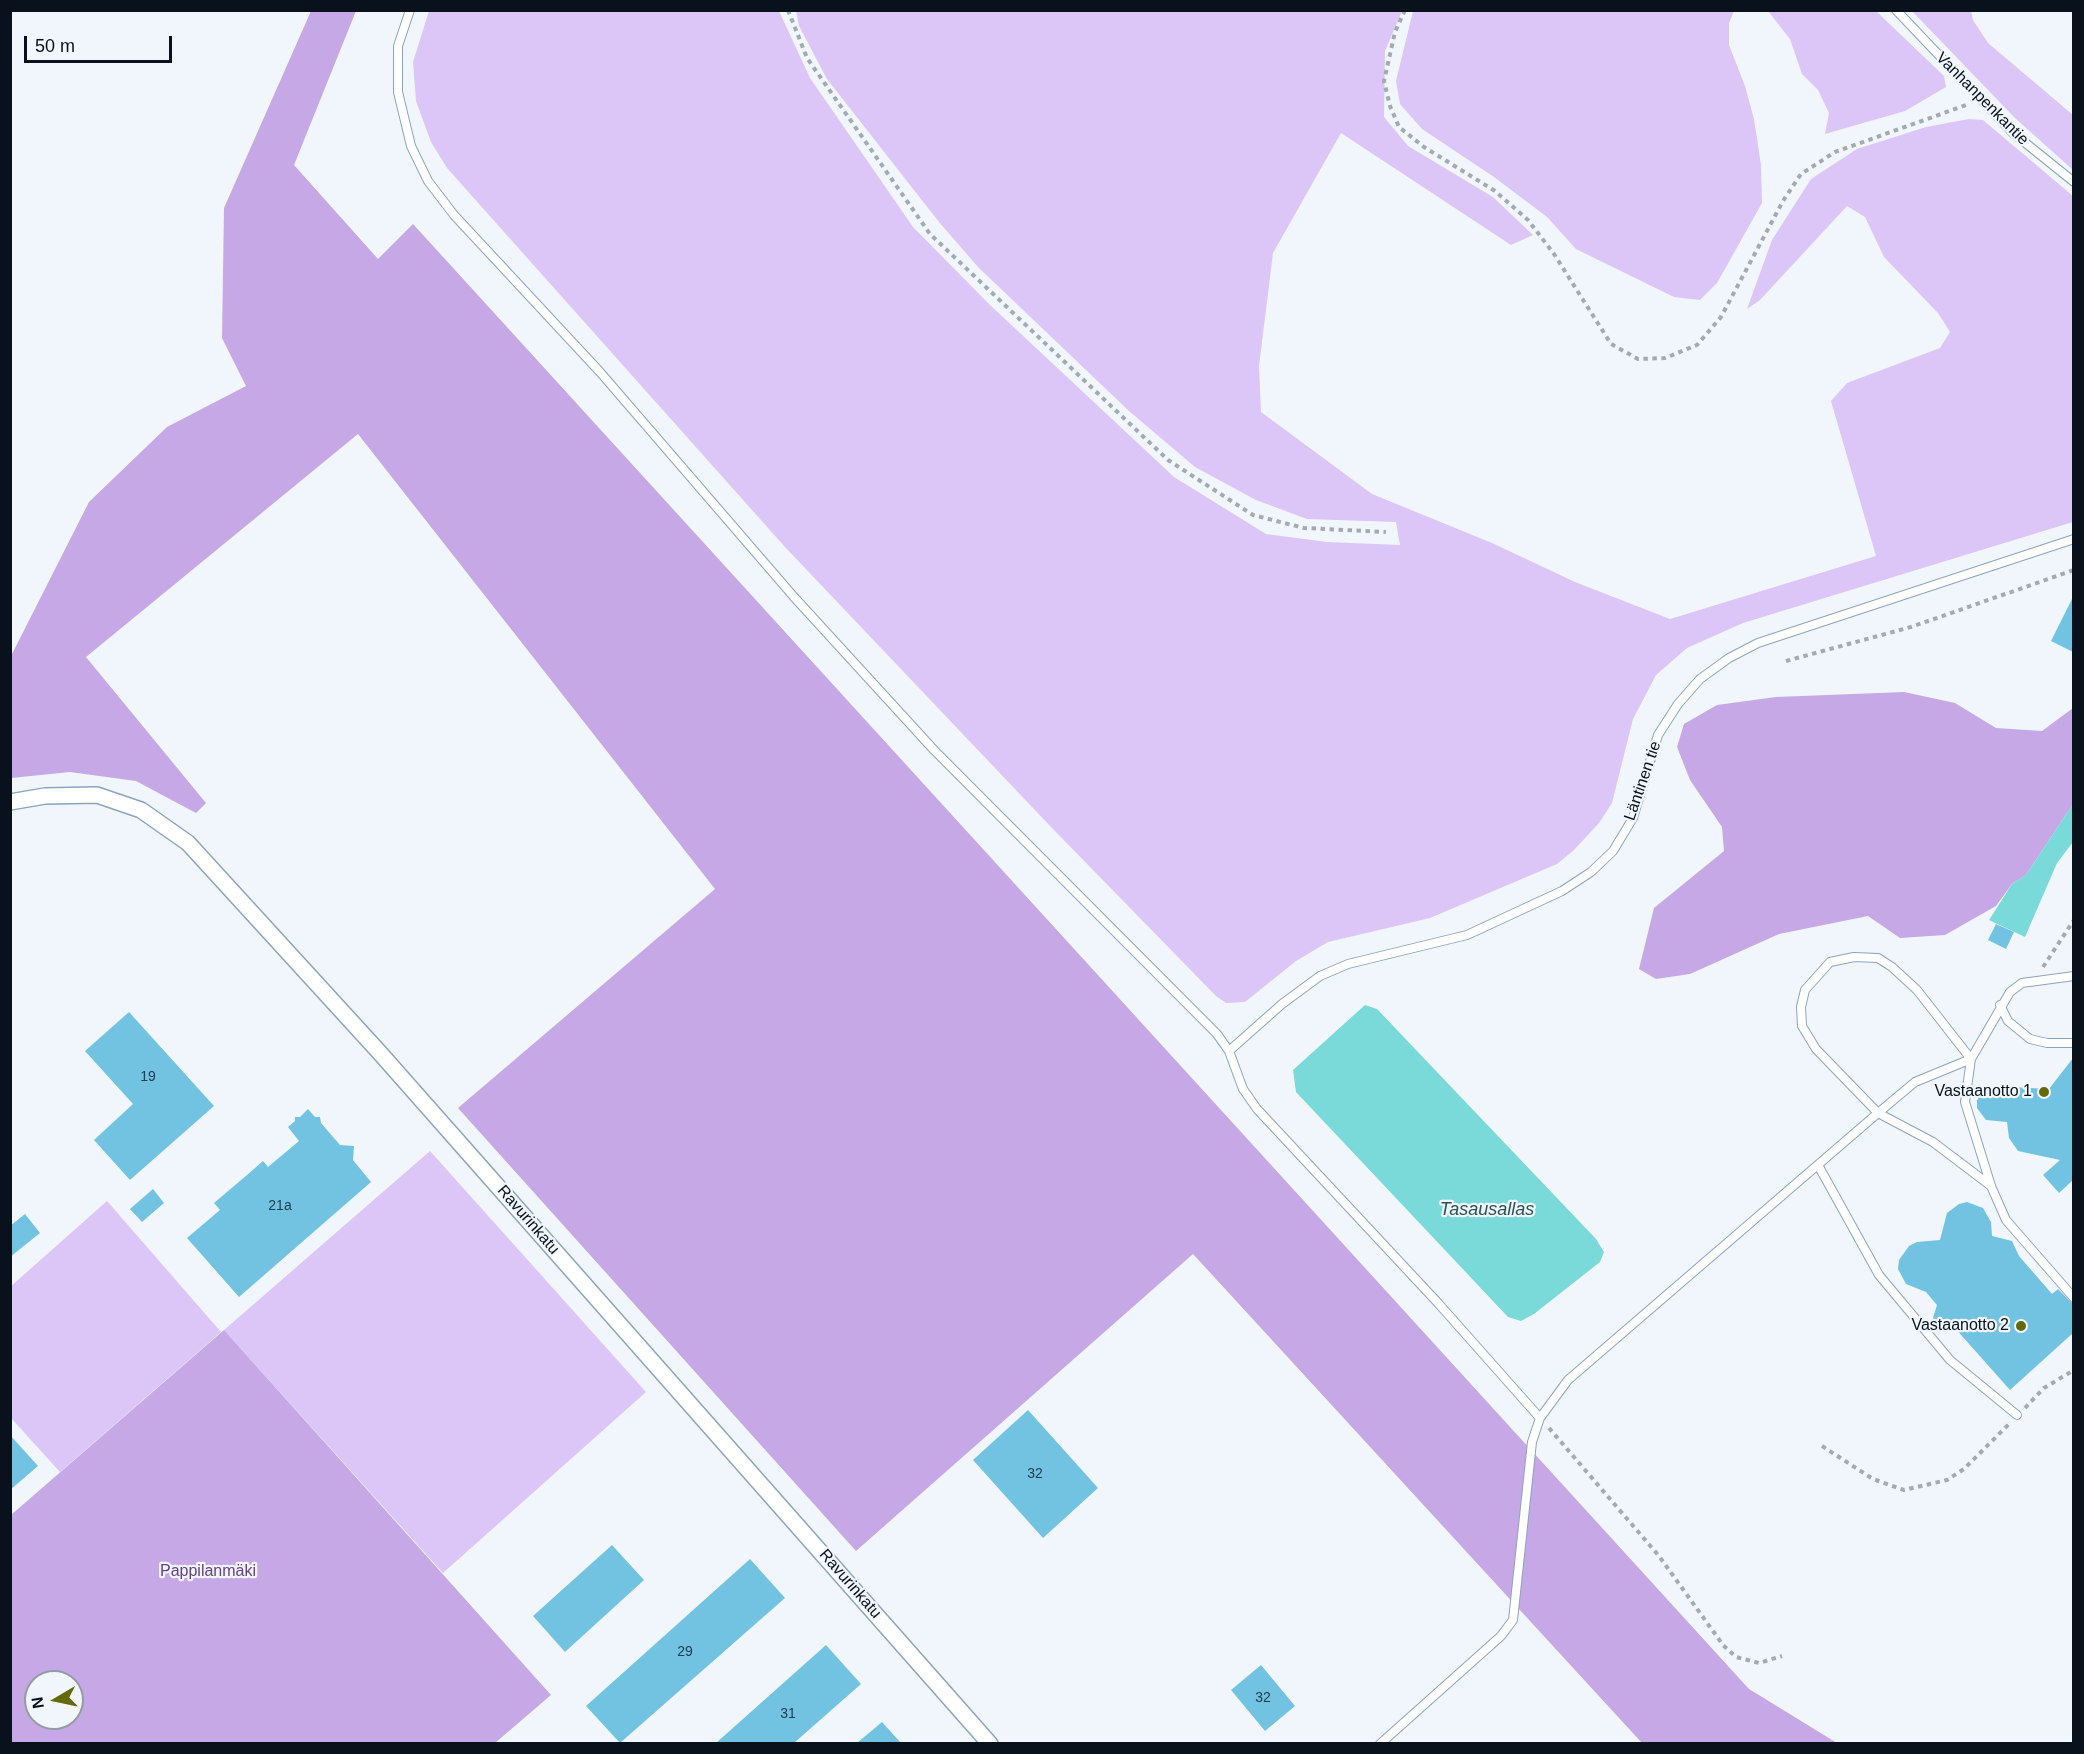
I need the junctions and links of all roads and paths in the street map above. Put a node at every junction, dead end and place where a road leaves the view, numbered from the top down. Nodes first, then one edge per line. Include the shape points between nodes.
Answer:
1 (410, 10) edge
2 (788, 10) edge
3 (1405, 10) edge
4 (1896, 10) edge
5 (1981, 100) junction
6 (2073, 182) edge
7 (1386, 532) dead end
8 (2073, 538) edge
9 (2073, 570) edge
10 (1786, 661) dead end
11 (10, 802) edge
12 (2073, 920) edge
13 (2073, 976) edge
14 (2035, 980) junction
15 (2000, 1005) junction
16 (2073, 1043) edge
17 (1228, 1052) junction
18 (1971, 1059) junction
19 (1878, 1113) junction
20 (1818, 1165) junction
21 (1991, 1186) junction
22 (2073, 1299) edge
23 (2073, 1370) edge
24 (2018, 1415) junction
25 (1540, 1418) junction
26 (1822, 1446) dead end
27 (1782, 1656) dead end
28 (990, 1743) edge
29 (1380, 1743) edge

1 - 17 lane via 398,46 398,92 411,146 428,181 454,215 600,372 794,597 934,750 1217,1034
2 - 7 path via 807,58 930,234 1168,460 1253,515 1304,528
3 - 5 path via 1395,32 1384,81 1399,127 1495,191 1528,220 1611,344 1638,358 1665,358 1697,345 1721,317 1801,174 1835,152
4 - 5 lane, Vanhanpenkantie
5 - 6 lane, Vanhanpenkantie via 2013,133
8 - 17 lane, Läntinen tie via 1758,643 1730,658 1700,679 1678,704 1658,735 1633,818 1613,851 1591,872 1562,891 1467,934 1348,964 1320,976
9 - 10 path via 1911,627
11 - 28 street, Ravurinkatu via 45,796 97,795 141,810 188,843 380,1053
12 - 14 path
13 - 14 lane
14 - 15 lane via 2022,983
15 - 16 lane via 2008,1022 2030,1039
15 - 18 lane
17 - 25 lane via 1243,1089 1257,1109
18 - 19 lane via 1915,1082
18 - 19 lane via 1917,990 1892,967 1878,958 1830,962 1805,990 1802,1026 1816,1049
18 - 21 lane via 1965,1102
19 - 20 lane
19 - 21 lane via 1933,1142
20 - 24 lane via 1879,1275 1950,1360
20 - 25 lane via 1568,1380
21 - 22 lane via 2006,1220
23 - 24 path via 2044,1388
24 - 26 path via 1964,1469 1947,1480 1904,1490 1873,1479
25 - 27 path via 1659,1556 1736,1658 1759,1663
25 - 29 lane via 1526,1472 1513,1620 1501,1636

